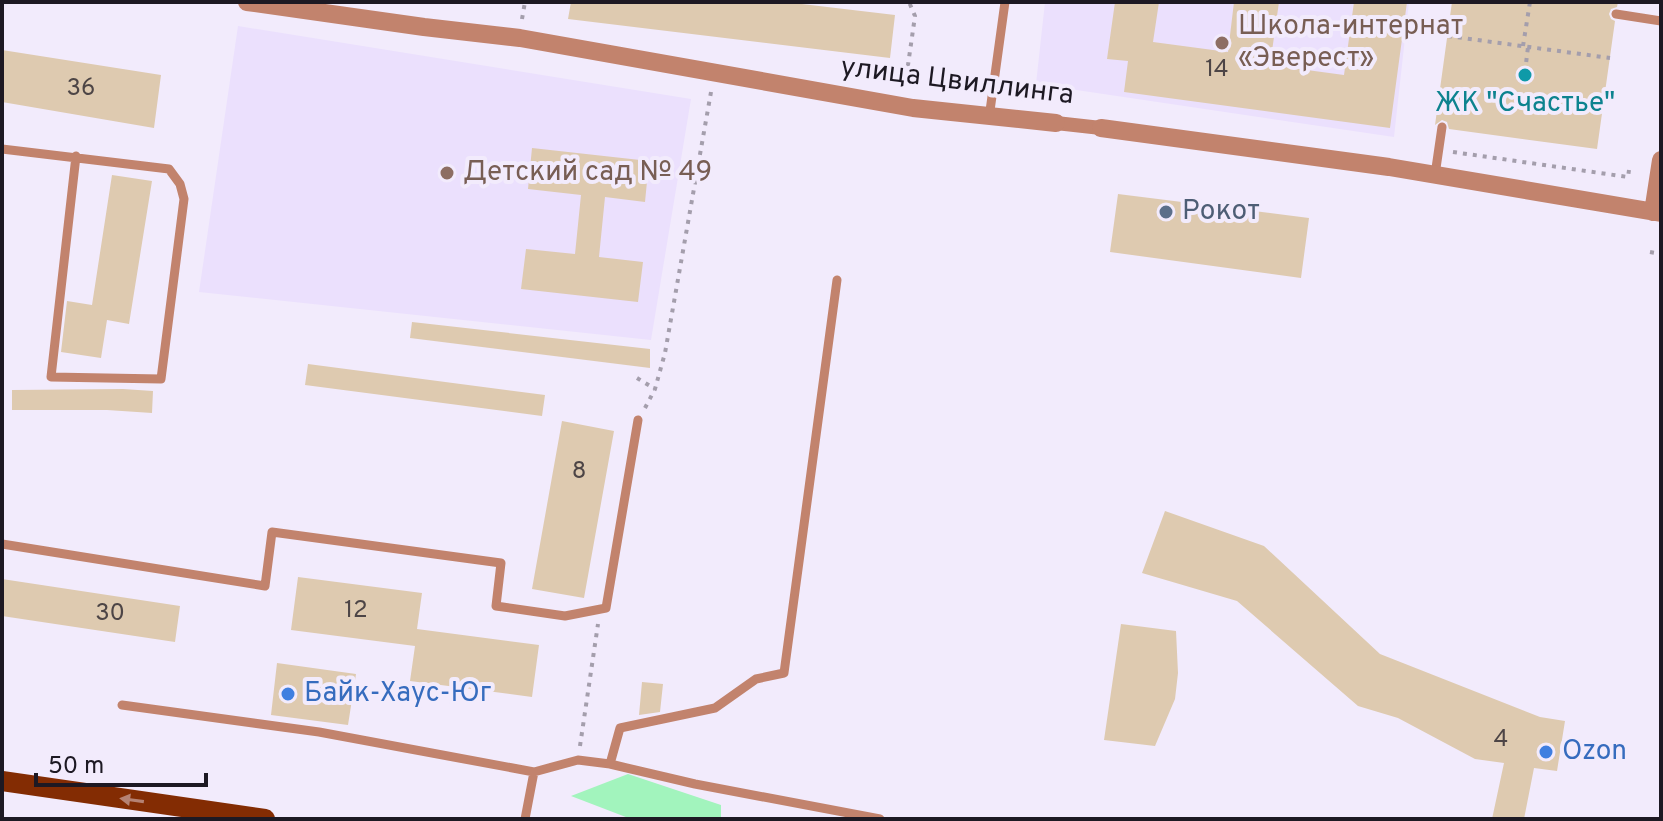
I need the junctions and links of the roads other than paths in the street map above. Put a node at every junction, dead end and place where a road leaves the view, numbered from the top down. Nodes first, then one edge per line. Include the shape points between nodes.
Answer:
1 (247, 2) edge
2 (1005, 2) edge
3 (1616, 14) dead end
4 (1661, 21) edge
5 (989, 118) junction
6 (1056, 123) joint
7 (1101, 128) joint
8 (2, 149) edge
9 (76, 156) junction
10 (1661, 160) edge
11 (1438, 176) junction
12 (1657, 212) edge
13 (837, 280) dead end
14 (638, 420) road end
15 (2, 544) edge
16 (122, 705) dead end
17 (610, 764) junction
18 (534, 772) junction
19 (2, 781) edge
20 (265, 819) edge
21 (525, 819) edge
22 (880, 819) edge

1 - 5 street, улица Цвиллинга via 520,38
2 - 5 lane
3 - 4 lane
5 - 6 street, улица Цвиллинга
6 - 7 street, улица Цвиллинга
7 - 11 street, улица Цвиллинга
8 - 9 lane
9 - 9 lane via 51,377 161,379 184,199 180,184 169,169
10 - 12 street
11 - 11 lane via 1445,128 1444,151
11 - 12 street, улица Цвиллинга
13 - 17 lane via 784,673 756,679 715,708 620,728
14 - 15 lane via 606,608 565,616 496,606 501,563 272,532 265,586
16 - 18 lane via 319,732
17 - 18 lane via 578,760
17 - 22 lane
18 - 21 lane
20 -> 19 main road

